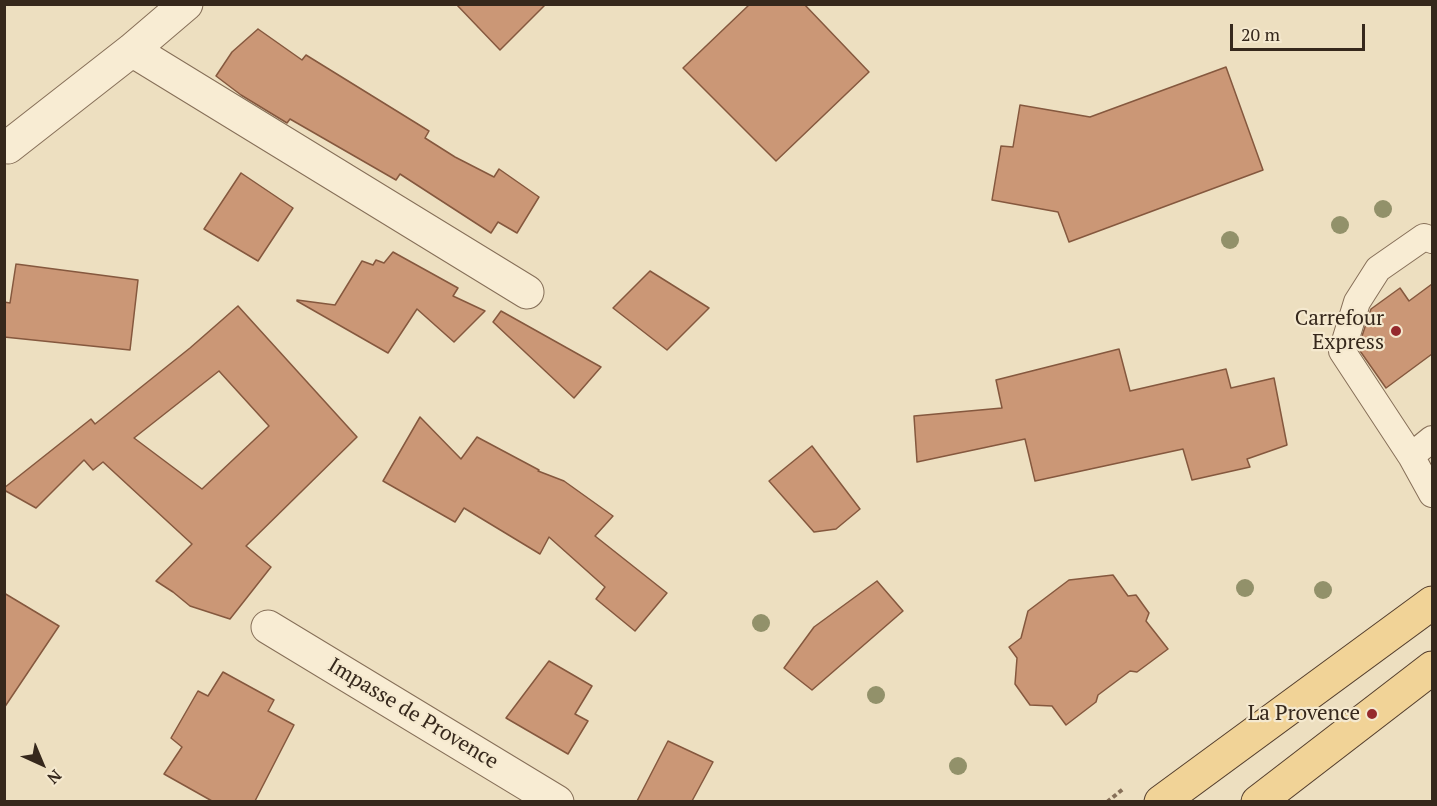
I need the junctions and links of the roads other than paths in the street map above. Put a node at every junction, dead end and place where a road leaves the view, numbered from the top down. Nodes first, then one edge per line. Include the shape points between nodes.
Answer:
1 (186, 4) edge
2 (132, 50) junction
3 (8, 147) dead end
4 (1432, 240) edge
5 (527, 292) dead end
6 (1432, 440) edge
7 (1411, 456) junction
8 (1432, 494) edge
9 (1432, 603) edge
10 (268, 627) dead end
11 (1432, 668) edge
12 (557, 801) edge
13 (1161, 801) edge
14 (1258, 801) edge

1 - 2 street
2 - 3 street
2 - 5 street
4 - 7 lane via 1424,237 1378,268 1357,302 1342,351
6 - 7 lane
7 - 8 lane
9 - 13 main road
10 - 12 street, Impasse de Provence
11 - 14 main road

